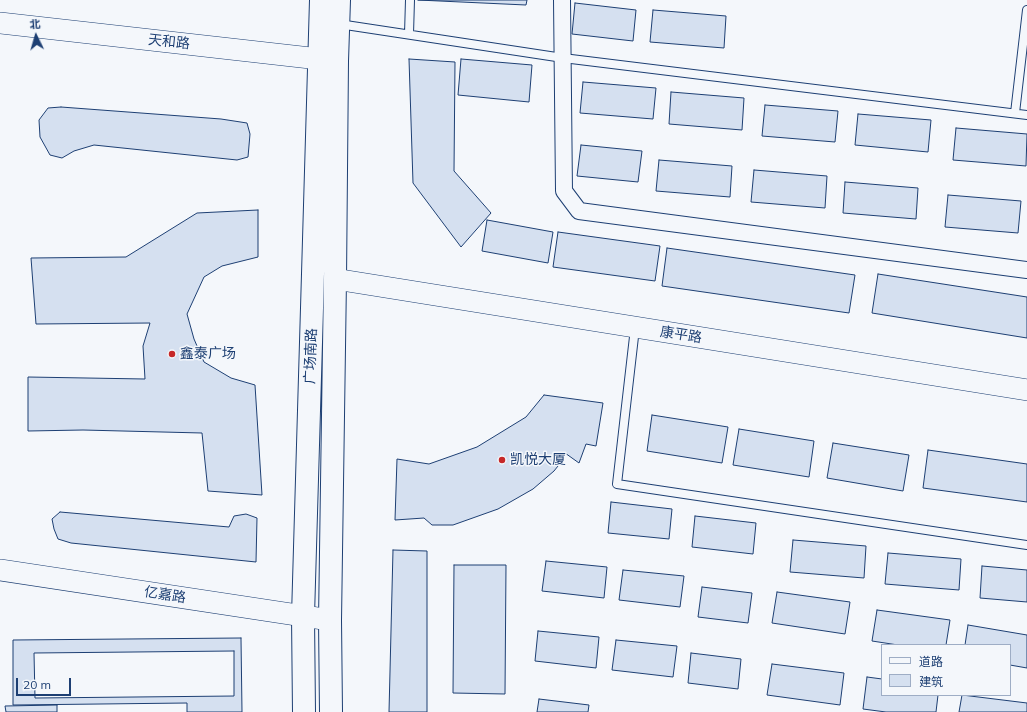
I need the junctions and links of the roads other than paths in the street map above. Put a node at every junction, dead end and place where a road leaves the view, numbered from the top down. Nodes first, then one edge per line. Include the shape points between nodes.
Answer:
1 (321, 0) edge
2 (339, 0) edge
3 (410, 0) edge
4 (562, 0) edge
5 (1027, 10) edge
6 (0, 23) edge
7 (339, 24) junction
8 (409, 34) junction
9 (563, 58) junction
10 (328, 60) junction
11 (1015, 113) junction
12 (1027, 115) edge
13 (1027, 270) edge
14 (335, 279) junction
15 (635, 327) junction
16 (1027, 390) edge
17 (1027, 545) edge
18 (0, 570) edge
19 (303, 616) junction
20 (330, 620) junction
21 (304, 712) edge
22 (331, 712) edge

1 - 10 main road, 广场南路
2 - 7 main road, 广场南路
3 - 8 lane
4 - 9 street
5 - 11 lane
6 - 10 street, 天和路
7 - 8 lane
7 - 10 main road, 广场南路
8 - 9 lane
9 - 11 lane
9 - 13 street via 564,191 579,211
10 - 14 main road, 广场南路
10 - 19 main road, 广场南路
11 - 12 lane
14 - 15 street, 康平路
14 - 20 main road, 广场南路
15 - 16 street, 康平路
15 - 17 lane via 617,484
18 - 19 street, 亿嘉路
19 - 20 street, 亿嘉路
19 - 21 main road, 广场南路
20 - 22 main road, 广场南路

